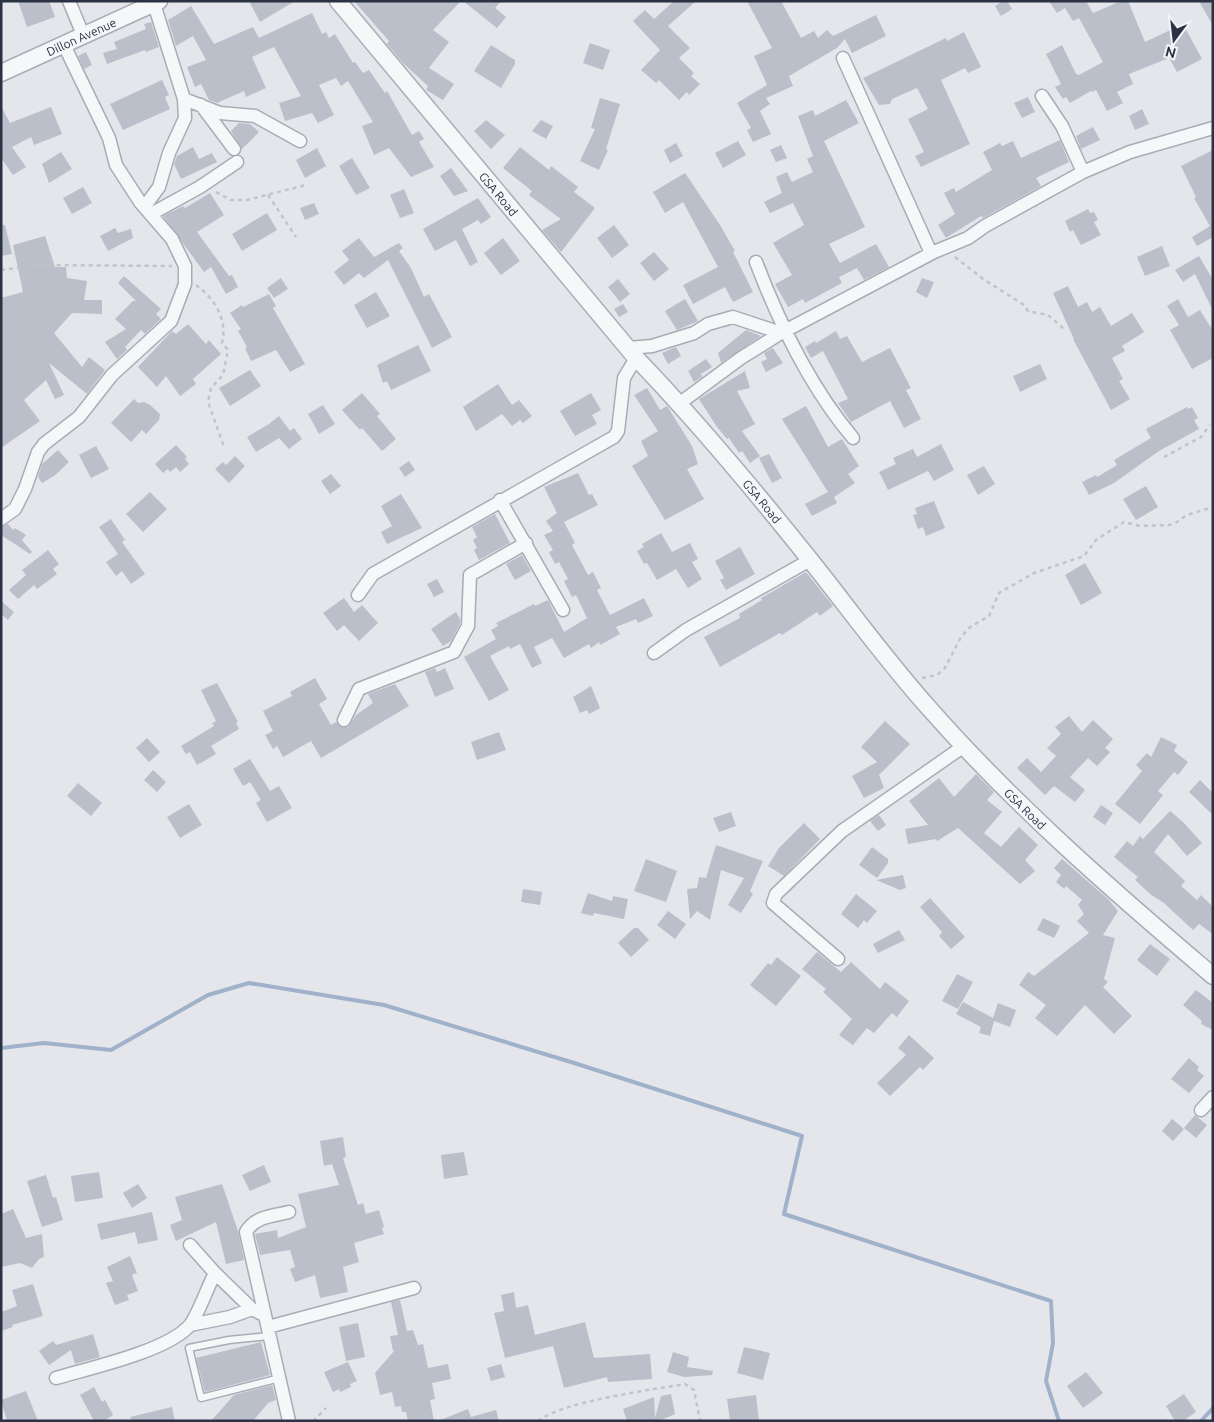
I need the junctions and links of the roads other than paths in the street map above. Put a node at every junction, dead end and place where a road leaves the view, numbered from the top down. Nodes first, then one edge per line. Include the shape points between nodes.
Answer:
1 (69, 1) edge
2 (338, 1) edge
3 (157, 2) edge
4 (84, 37) junction
5 (64, 45) junction
6 (843, 58) dead end
7 (1, 73) edge
8 (1042, 96) dead end
9 (184, 99) junction
10 (201, 105) junction
11 (1213, 128) edge
12 (300, 141) dead end
13 (1083, 172) junction
14 (148, 210) junction
15 (936, 251) junction
16 (756, 262) dead end
17 (783, 332) junction
18 (632, 353) junction
19 (680, 403) junction
20 (853, 438) dead end
21 (500, 500) junction
22 (1, 519) edge
23 (526, 543) junction
24 (810, 560) junction
25 (358, 595) dead end
26 (563, 610) dead end
27 (654, 653) dead end
28 (344, 720) dead end
29 (964, 746) junction
30 (838, 959) dead end
31 (1213, 976) edge
32 (1213, 1097) edge
33 (1201, 1110) dead end
34 (289, 1212) dead end
35 (190, 1245) dead end
36 (215, 1273) junction
37 (414, 1288) dead end
38 (252, 1309) junction
39 (190, 1325) junction
40 (267, 1326) junction
41 (56, 1378) dead end
42 (280, 1378) junction
43 (290, 1421) edge

1 - 4 street
2 - 18 street, GSA Road
3 - 4 street, Dillon Avenue
3 - 9 street
4 - 5 street, Dillon Avenue
5 - 7 street, Dillon Avenue
5 - 14 street via 109,138 116,165
6 - 15 street
8 - 13 street via 1062,126
9 - 10 street
9 - 14 street via 185,118
10 - 12 street via 220,113 255,116
10 - 14 street via 235,155 200,187
11 - 13 street via 1130,152
13 - 15 street via 968,238
14 - 22 street via 172,239 185,266 183,294 170,321 112,375 79,417 44,444 15,509
15 - 17 street
16 - 17 street
17 - 18 street via 733,317
17 - 19 street
17 - 20 street via 821,396
18 - 19 street, GSA Road
18 - 21 street via 624,378 618,430 614,437
19 - 24 street, GSA Road
21 - 23 street
21 - 25 street via 373,574
23 - 26 street
23 - 28 street via 470,575 468,626 454,652 359,689
24 - 27 street via 686,630
24 - 29 street, GSA Road via 906,682
29 - 30 street via 842,831 776,894 773,903
29 - 31 street, GSA Road via 1112,890
32 - 33 street
34 - 40 street via 262,1218 250,1225 246,1232
35 - 36 street
36 - 38 street
36 - 39 street
37 - 40 street
38 - 39 street
38 - 40 street
39 - 41 street via 139,1354
40 - 42 street
40 - 42 lane via 229,1340 188,1348 201,1398
42 - 43 street

